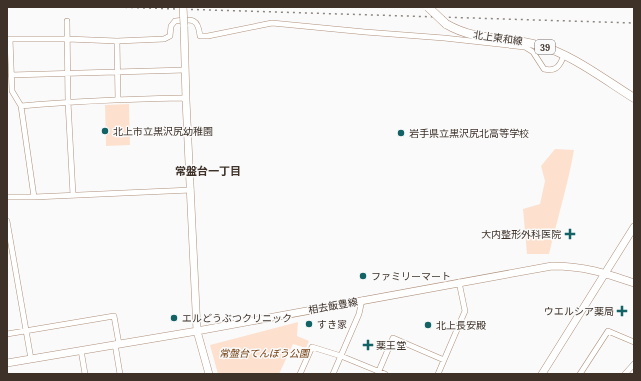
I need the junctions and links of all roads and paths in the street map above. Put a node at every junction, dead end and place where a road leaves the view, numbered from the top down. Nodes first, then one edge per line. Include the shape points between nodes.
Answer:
1 (183, 7) edge
2 (428, 7) edge
3 (66, 21) dead end
4 (67, 38) junction
5 (8, 39) edge
6 (117, 41) junction
7 (564, 55) junction
8 (185, 70) junction
9 (118, 72) junction
10 (68, 74) junction
11 (12, 75) junction
12 (10, 92) edge
13 (634, 98) edge
14 (118, 100) junction
15 (186, 100) junction
16 (68, 102) junction
17 (21, 106) junction
18 (191, 190) junction
19 (73, 195) junction
20 (7, 197) edge
21 (34, 197) junction
22 (7, 221) edge
23 (634, 227) edge
24 (604, 273) junction
25 (459, 282) junction
26 (634, 284) edge
27 (362, 300) junction
28 (197, 330) junction
29 (26, 331) junction
30 (7, 334) edge
31 (634, 342) edge
32 (117, 344) junction
33 (81, 350) junction
34 (341, 356) junction
35 (31, 359) junction
36 (444, 360) junction
37 (7, 363) edge
38 (634, 364) edge
39 (379, 373) edge
40 (85, 374) edge
41 (120, 374) edge
42 (209, 374) edge
43 (300, 374) edge
44 (334, 374) edge
45 (385, 374) edge
46 (438, 374) edge
47 (542, 374) edge
48 (580, 374) edge
49 (625, 374) edge

1 - 8 main road, bridge
2 - 7 main road, 北上東和線 / 39, bridge via 446,24 468,34 537,44
3 - 4 street
4 - 5 street
4 - 6 street
4 - 10 street
5 - 11 street
6 - 7 street via 164,39 170,36 171,26 175,21 191,19 197,23 200,36 272,23 525,47 533,52 544,69 549,70 560,65
6 - 9 street
7 - 13 main road, 北上東和線 / 39
8 - 9 street
8 - 15 main road
9 - 10 street
9 - 14 street
10 - 11 street
10 - 16 street
11 - 12 street
12 - 17 street
14 - 15 street
14 - 16 street
15 - 18 main road
16 - 17 street
16 - 19 street
17 - 21 street
18 - 19 street
18 - 28 main road
19 - 21 street
20 - 21 street
22 - 29 street
23 - 24 main road
24 - 25 main road, 相去飯豊線 via 578,267 552,266
24 - 26 main road, 相去飯豊線
24 - 47 main road
25 - 27 main road, 相去飯豊線
25 - 36 street via 465,311
27 - 28 main road, 相去飯豊線
27 - 34 street via 359,314
28 - 32 main road, 相去飯豊線
28 - 42 main road
29 - 30 street
29 - 32 street via 114,316
29 - 35 street
31 - 48 street via 608,331
32 - 33 main road, 相去飯豊線
32 - 41 street
33 - 35 main road, 相去飯豊線
33 - 40 street
34 - 39 street
34 - 43 street via 312,347
34 - 44 street
35 - 37 main road, 相去飯豊線
36 - 39 street via 393,338
36 - 46 street
38 - 49 street
39 - 45 street

